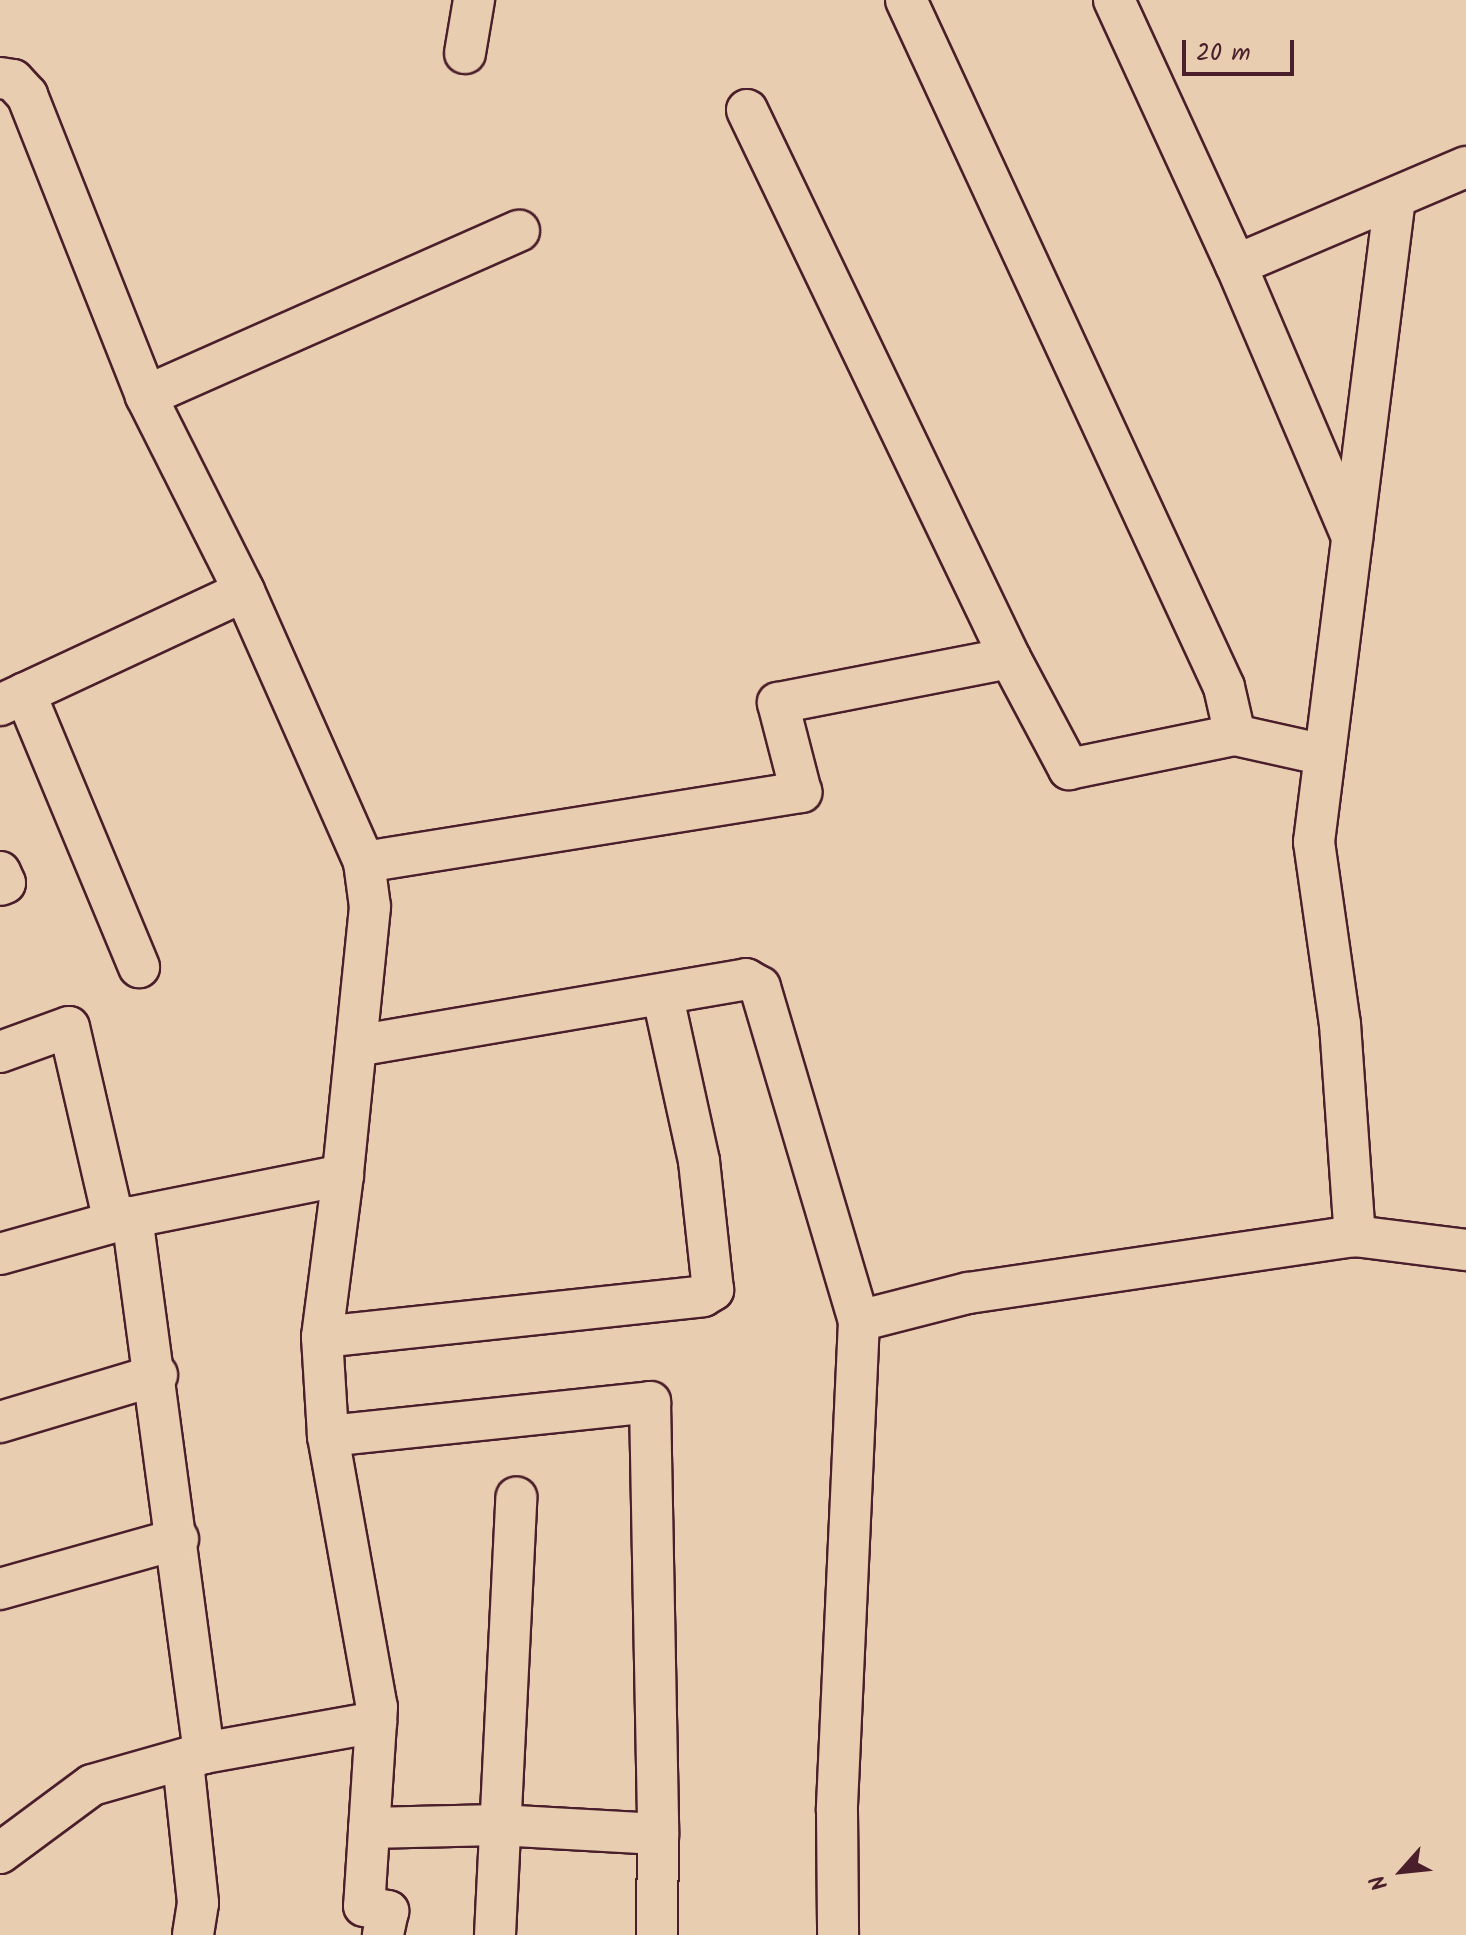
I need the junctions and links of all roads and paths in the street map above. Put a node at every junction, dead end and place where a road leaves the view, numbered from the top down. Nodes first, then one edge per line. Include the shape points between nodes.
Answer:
1 (474, 0) edge
2 (906, 0) edge
3 (1114, 0) edge
4 (465, 53) dead end
5 (0, 78) edge
6 (747, 110) dead end
7 (1466, 167) edge
8 (1395, 198) junction
9 (519, 231) dead end
10 (1236, 265) junction
11 (146, 396) junction
12 (1352, 537) junction
13 (244, 591) junction
14 (1010, 658) junction
15 (12, 699) edge
16 (1235, 735) junction
17 (1325, 755) junction
18 (364, 862) junction
19 (0, 872) edge
20 (0, 885) edge
21 (139, 967) dead end
22 (663, 997) junction
23 (356, 1046) junction
24 (0, 1052) edge
25 (343, 1175) junction
26 (123, 1220) junction
27 (1355, 1236) junction
28 (1466, 1250) edge
29 (0, 1254) edge
30 (859, 1321) junction
31 (322, 1337) junction
32 (157, 1375) junction
33 (0, 1422) edge
34 (328, 1436) junction
35 (516, 1498) dead end
36 (178, 1539) junction
37 (0, 1589) edge
38 (376, 1722) junction
39 (194, 1757) junction
40 (498, 1825) junction
41 (369, 1828) junction
42 (658, 1834) junction
43 (0, 1853) edge
44 (193, 1935) edge
45 (383, 1935) edge
46 (495, 1935) edge
47 (657, 1935) edge
48 (838, 1935) edge

1 - 4 street
2 - 16 street via 1224,687
3 - 10 street
5 - 11 street via 13,80 27,95
6 - 14 street
7 - 8 street
8 - 10 street
8 - 12 street
9 - 11 street
10 - 12 street
11 - 13 street
12 - 17 street
13 - 15 street
13 - 18 street
14 - 16 street via 1069,769
14 - 18 street via 778,703 801,792
15 - 21 street
16 - 17 street
17 - 27 street via 1314,842 1340,1024
18 - 23 street via 370,907
19 - 20 street via 5,883
22 - 23 street
22 - 30 street via 746,979 760,987
22 - 31 street via 699,1161 713,1290 703,1296
23 - 25 street
24 - 26 street via 69,1027
25 - 26 street
25 - 31 street
26 - 29 street
26 - 32 street
27 - 28 street
27 - 30 street via 982,1291
30 - 48 street via 837,1811
31 - 34 street
32 - 33 street
32 - 36 street
34 - 38 street
34 - 42 street via 650,1402
35 - 40 street
36 - 37 street
36 - 39 street
38 - 39 street
38 - 41 street
39 - 43 street via 92,1785
39 - 44 street via 198,1903
40 - 41 street
40 - 42 street
40 - 46 street
41 - 45 street via 364,1906 388,1911
42 - 47 street

